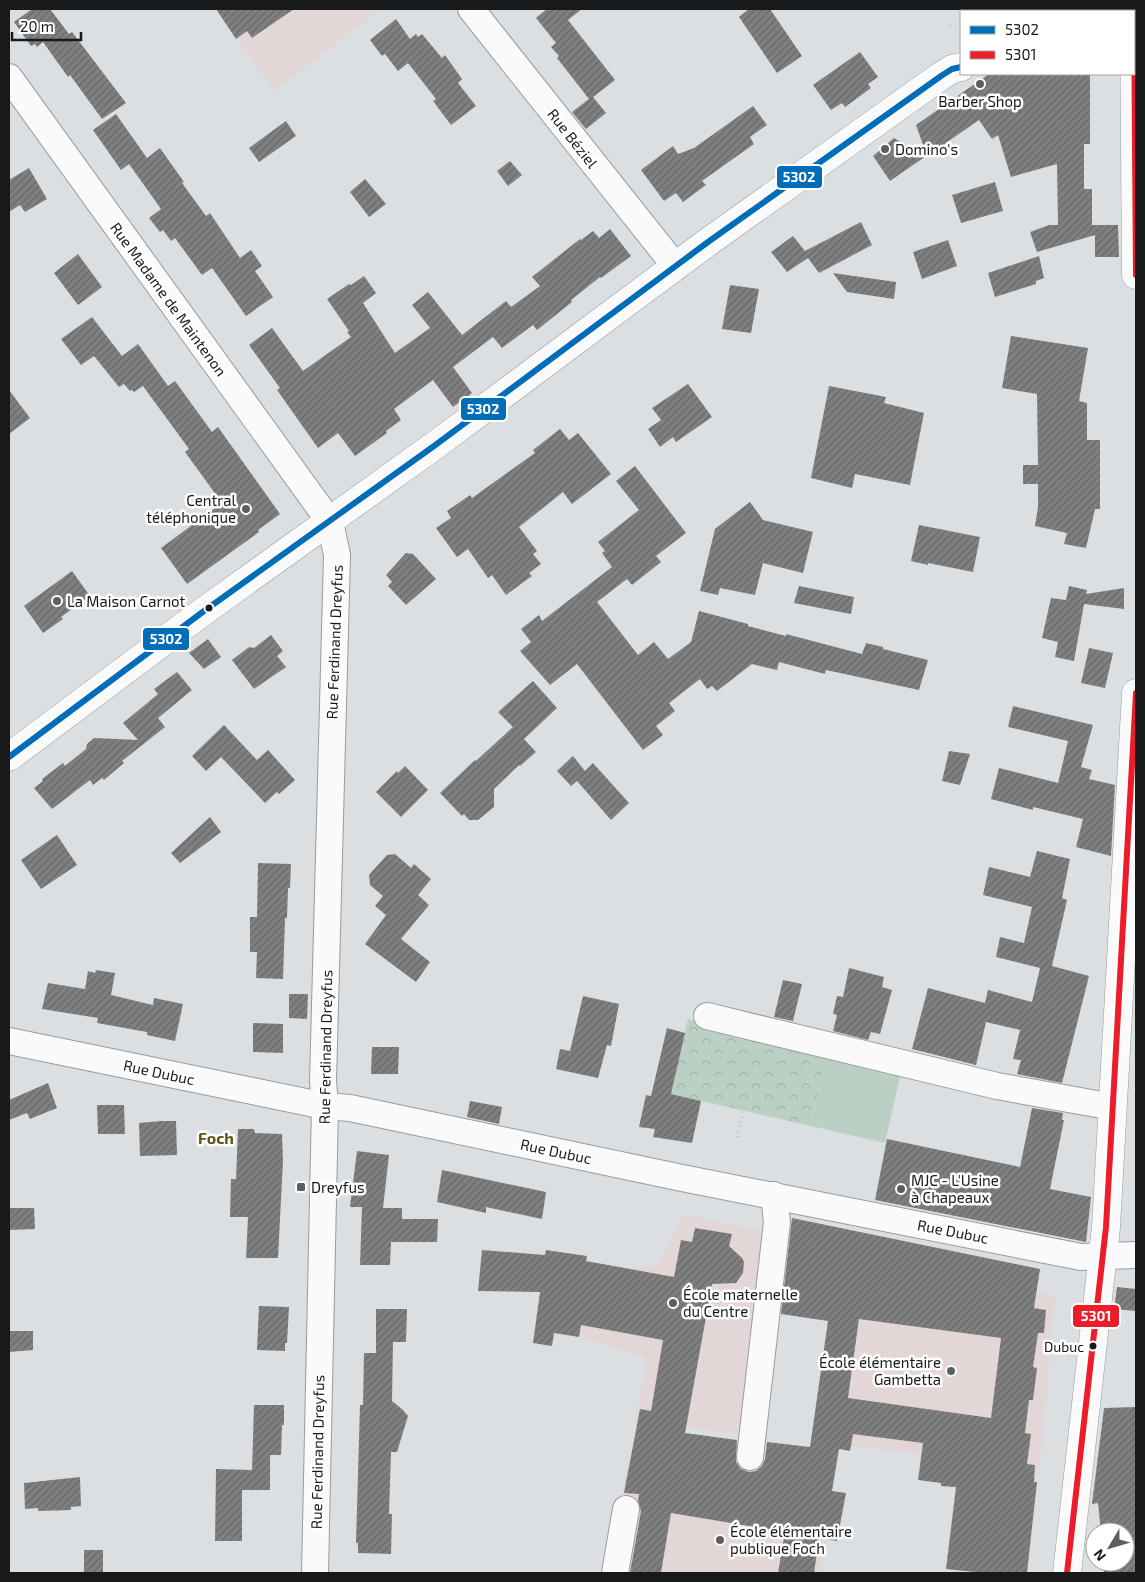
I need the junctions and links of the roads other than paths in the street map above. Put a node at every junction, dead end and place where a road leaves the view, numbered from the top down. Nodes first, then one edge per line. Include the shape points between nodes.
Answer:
1 (471, 9) edge
2 (958, 63) edge
3 (1134, 75) edge
4 (10, 83) edge
5 (676, 267) junction
6 (1136, 275) edge
7 (330, 522) junction
8 (1136, 693) edge
9 (9, 756) edge
10 (707, 1016) dead end
11 (9, 1041) edge
12 (325, 1106) junction
13 (1113, 1107) junction
14 (774, 1195) junction
15 (1136, 1254) edge
16 (1104, 1255) junction
17 (750, 1457) dead end
18 (626, 1509) dead end
19 (315, 1573) edge
20 (615, 1573) edge
21 (1068, 1573) edge

1 - 5 street, Rue Béziel
2 - 5 main road
3 - 6 main road
4 - 7 street, Rue Madame de Maintenon
5 - 7 main road
7 - 9 main road
7 - 12 street, Rue Ferdinand Dreyfus via 337,555 323,1080
8 - 13 main road
10 - 13 street via 997,1086
11 - 12 street, Rue Dubuc
12 - 14 street, Rue Dubuc via 350,1108
12 - 19 street, Rue Ferdinand Dreyfus
13 - 16 main road
14 - 16 street, Rue Dubuc via 1080,1257
14 - 17 street via 778,1222
15 - 16 street, Rue Dubuc
16 - 21 main road
18 - 20 street

